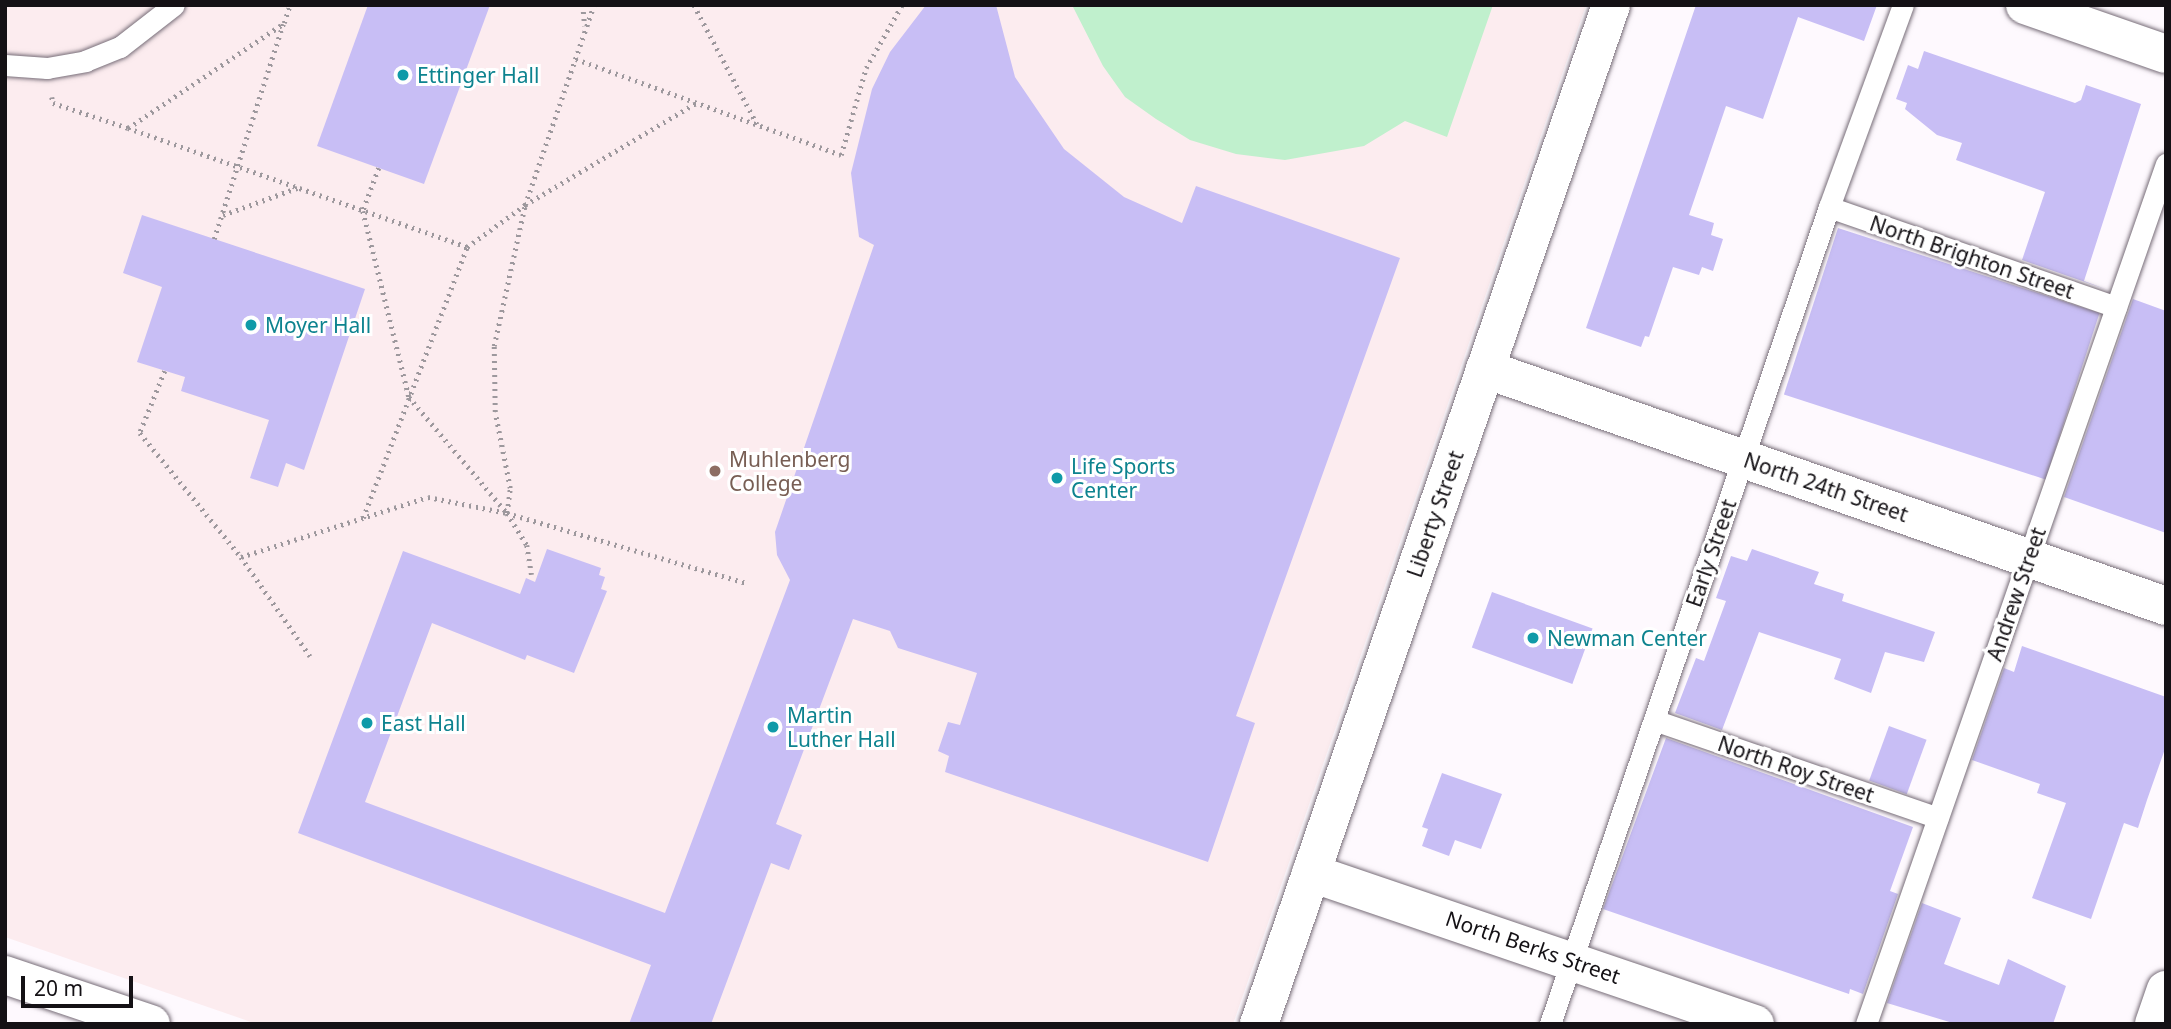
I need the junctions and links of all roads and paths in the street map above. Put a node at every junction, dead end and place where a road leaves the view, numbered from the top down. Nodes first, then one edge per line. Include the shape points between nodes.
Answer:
1 (174, 5) edge
2 (290, 5) edge
3 (583, 5) edge
4 (594, 5) edge
5 (694, 5) edge
6 (902, 5) edge
7 (1612, 5) edge
8 (1903, 5) edge
9 (2025, 5) edge
10 (284, 23) junction
11 (585, 31) junction
12 (2166, 54) edge
13 (576, 59) junction
14 (5, 65) edge
15 (53, 103) dead end
16 (696, 103) junction
17 (757, 124) junction
18 (128, 128) junction
19 (2166, 164) edge
20 (240, 168) junction
21 (379, 168) dead end
22 (298, 188) junction
23 (525, 205) junction
24 (1829, 207) junction
25 (363, 211) junction
26 (223, 215) junction
27 (214, 239) dead end
28 (467, 247) junction
29 (2116, 307) junction
30 (1485, 369) junction
31 (165, 371) dead end
32 (409, 397) junction
33 (1743, 458) junction
34 (507, 513) junction
35 (363, 518) junction
36 (241, 557) junction
37 (2028, 559) junction
38 (532, 575) dead end
39 (747, 583) dead end
40 (2166, 607) edge
41 (310, 656) dead end
42 (1654, 720) junction
43 (1938, 818) junction
44 (1311, 873) junction
45 (1572, 960) junction
46 (5, 975) edge
47 (2166, 990) edge
48 (151, 1024) edge
49 (1259, 1024) edge
50 (1550, 1024) edge
51 (1755, 1024) edge
52 (1866, 1024) edge
53 (2154, 1024) edge

1 - 14 lane via 120,47 85,61 47,68
2 - 10 path
3 - 11 path
4 - 11 path
5 - 17 path
6 - 17 path via 866,68 841,155
7 - 30 street, Liberty Street
8 - 24 lane, Early Street
9 - 12 street
10 - 18 path
10 - 20 path
11 - 13 path
13 - 16 path
13 - 23 path
15 - 18 path
16 - 17 path
16 - 23 path
18 - 20 path
19 - 29 lane, Andrew Street
20 - 22 path
20 - 26 path
21 - 25 path
22 - 25 path
22 - 26 path
23 - 28 path
23 - 34 path via 494,346 495,412 510,488
24 - 29 lane, North Brighton Street
24 - 33 lane, Early Street
25 - 28 path
25 - 32 path
26 - 27 path
28 - 32 path
29 - 37 lane, Andrew Street
30 - 33 street, North 24th Street
30 - 44 street, Liberty Street
31 - 36 path via 140,433
32 - 34 path
32 - 35 path
33 - 37 street, North 24th Street
33 - 42 lane, Early Street
34 - 35 path via 428,496
34 - 38 path via 527,545
34 - 39 path
35 - 36 path
36 - 41 path
37 - 40 street, North 24th Street
37 - 43 lane, Andrew Street
42 - 43 lane, North Roy Street
42 - 45 lane, Early Street
43 - 52 lane, Andrew Street
44 - 45 street, North Berks Street
44 - 49 street, Liberty Street
45 - 50 lane, Early Street
45 - 51 street, North Berks Street
46 - 48 street
47 - 53 street

